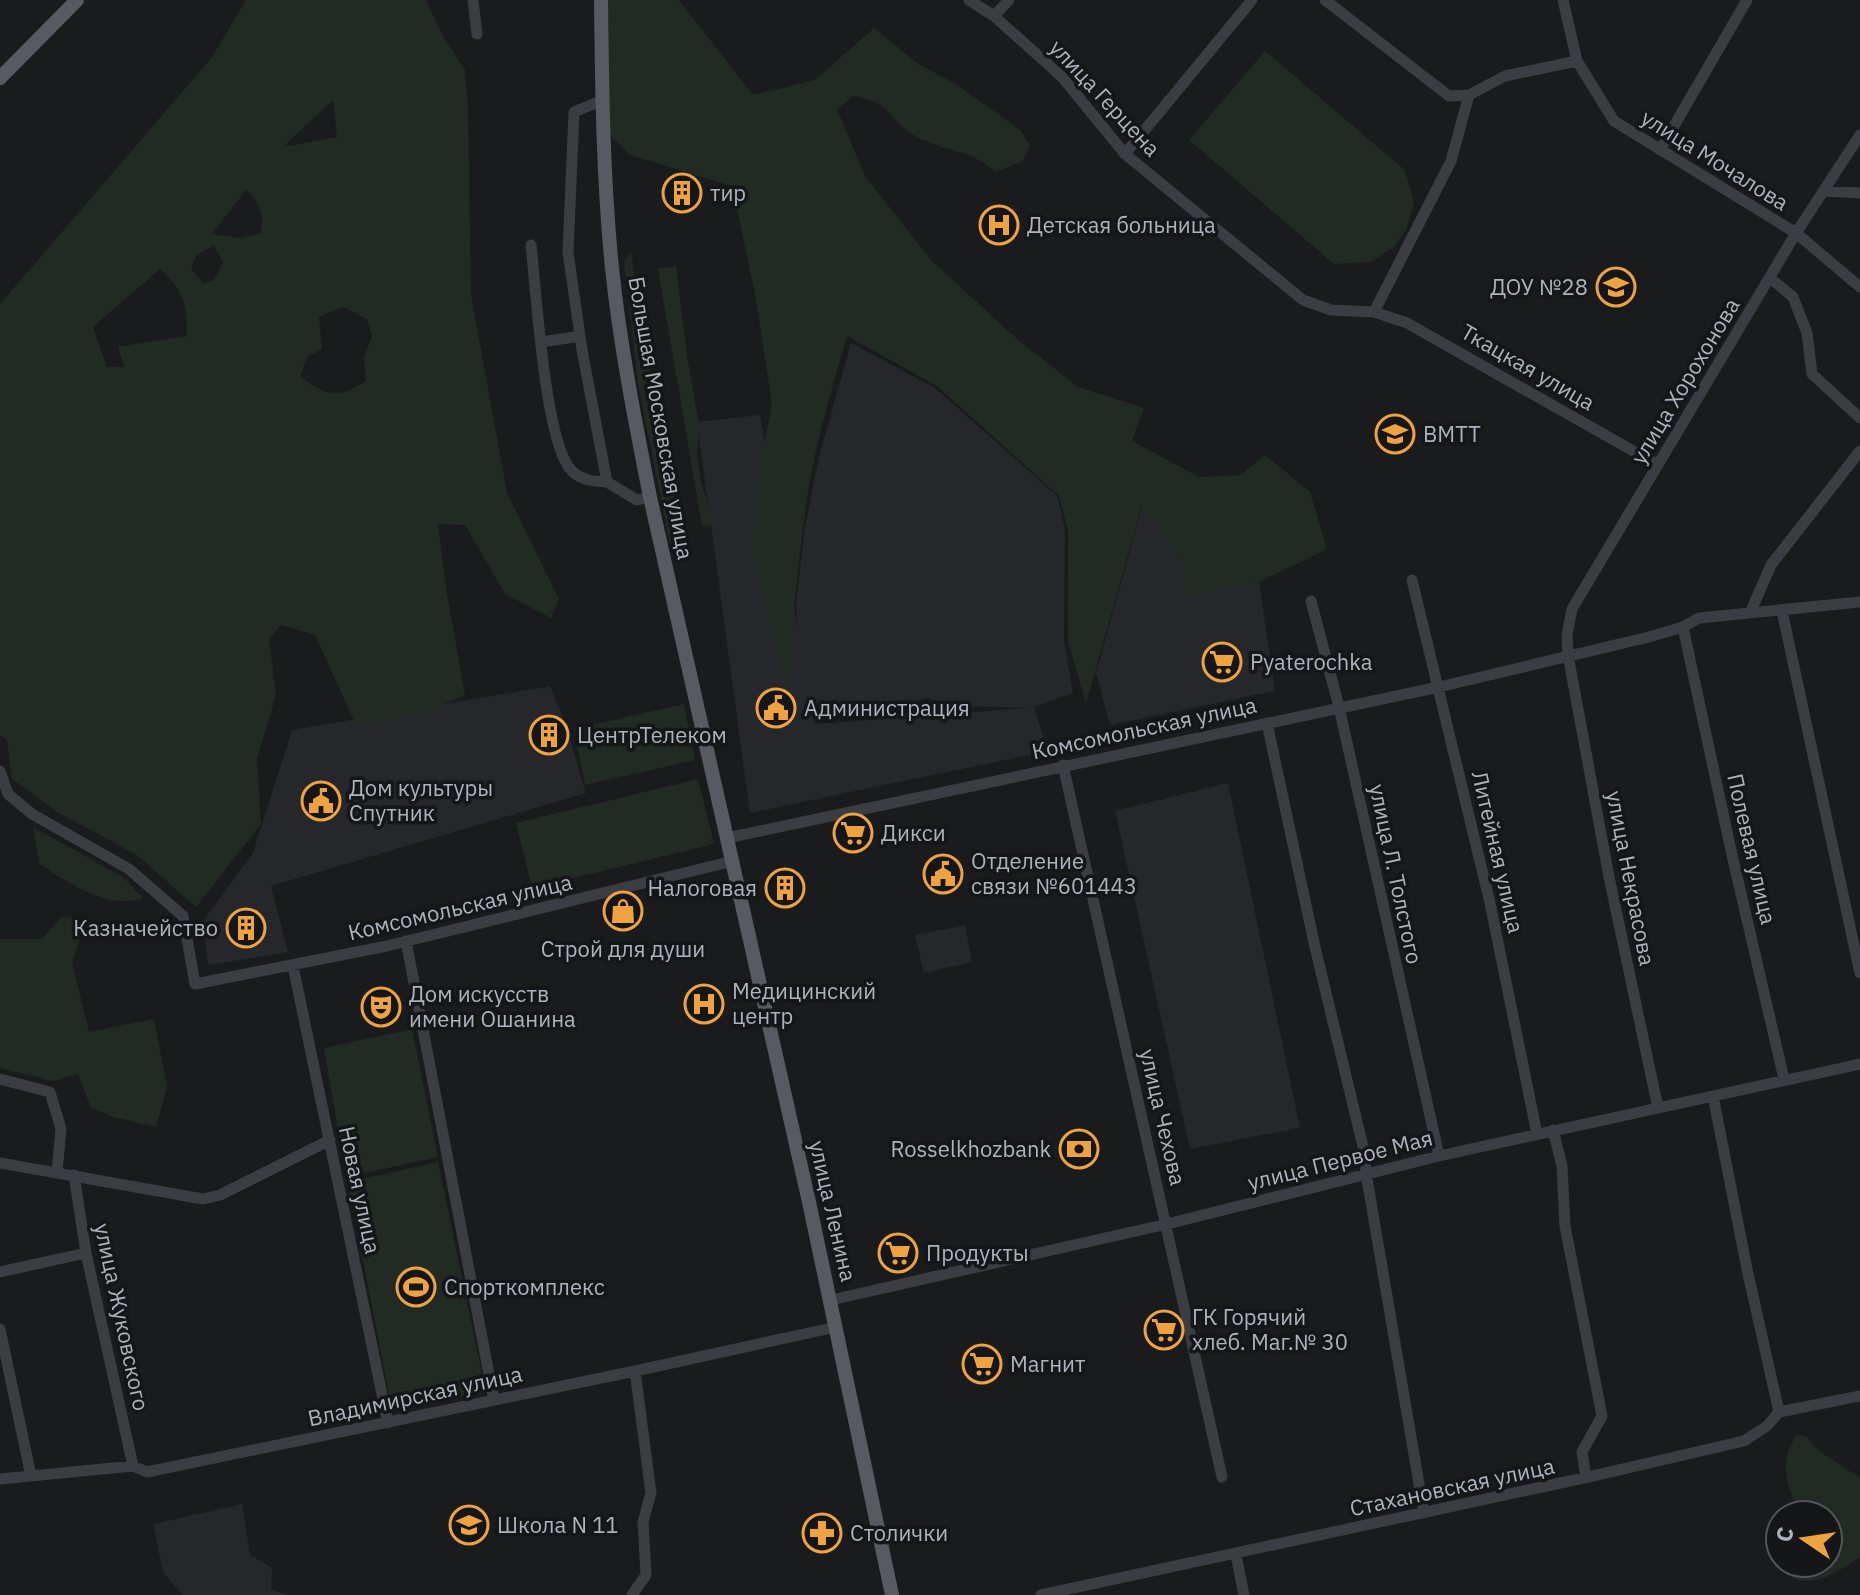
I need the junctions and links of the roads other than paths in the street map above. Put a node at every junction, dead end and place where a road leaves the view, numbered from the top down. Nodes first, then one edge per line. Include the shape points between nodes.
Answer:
1 (77, 0) edge
2 (473, 0) edge
3 (601, 0) edge
4 (969, 0) edge
5 (1009, 0) edge
6 (1252, 0) edge
7 (1325, 0) edge
8 (1563, 0) edge
9 (1747, 0) edge
10 (994, 16) junction
11 (477, 34) dead end
12 (1577, 61) junction
13 (0, 78) edge
14 (1469, 95) junction
15 (603, 100) junction
16 (1860, 135) edge
17 (1660, 150) junction
18 (1125, 154) junction
19 (1824, 191) junction
20 (1860, 193) edge
21 (1796, 233) junction
22 (531, 245) dead end
23 (1770, 278) junction
24 (1860, 287) edge
25 (1374, 312) junction
26 (580, 336) junction
27 (542, 342) junction
28 (1860, 418) edge
29 (1860, 451) edge
30 (1658, 465) junction
31 (607, 482) junction
32 (650, 497) junction
33 (1412, 580) dead end
34 (1311, 601) dead end
35 (1860, 601) edge
36 (1782, 611) junction
37 (1750, 613) junction
38 (1683, 627) junction
39 (1568, 655) junction
40 (1439, 687) junction
41 (1339, 707) junction
42 (1267, 723) junction
43 (1063, 765) junction
44 (0, 771) edge
45 (727, 838) junction
46 (733, 861) junction
47 (406, 941) junction
48 (293, 966) junction
49 (1860, 973) edge
50 (1860, 1064) edge
51 (0, 1079) edge
52 (1784, 1079) junction
53 (1713, 1096) junction
54 (1658, 1108) junction
55 (1553, 1130) junction
56 (1537, 1134) junction
57 (330, 1140) junction
58 (1439, 1156) junction
59 (0, 1163) edge
60 (57, 1172) junction
61 (1366, 1173) junction
62 (74, 1175) junction
63 (1167, 1224) junction
64 (86, 1253) junction
65 (0, 1272) edge
66 (831, 1300) junction
67 (836, 1327) junction
68 (0, 1329) edge
69 (635, 1371) junction
70 (1860, 1396) edge
71 (494, 1400) junction
72 (1779, 1412) junction
73 (388, 1423) junction
74 (133, 1466) junction
75 (31, 1476) junction
76 (1222, 1477) dead end
77 (1586, 1478) junction
78 (0, 1479) edge
79 (1424, 1513) junction
80 (1236, 1555) junction
81 (632, 1595) edge
82 (892, 1595) edge
83 (1041, 1595) edge
84 (1244, 1595) edge

1 - 13 main road
2 - 11 street
3 - 15 main road, Большая Московская улица
4 - 10 street, улица Герцена
5 - 10 street
6 - 18 street
7 - 14 street via 1449,96
8 - 12 street, улица Мочалова
9 - 17 street
10 - 18 street, улица Герцена via 1062,77
12 - 14 street via 1505,76
12 - 17 street, улица Мочалова via 1614,121
14 - 25 street via 1451,161
15 - 26 street via 574,112 568,252
15 - 32 main road, Большая Московская улица via 612,269
16 - 19 street, улица Хорохонова
17 - 21 street, улица Мочалова
18 - 25 street, улица Герцена via 1303,300 1331,310
19 - 20 street
19 - 21 street, улица Хорохонова
21 - 23 street, улица Хорохонова
21 - 24 street, улица Мочалова
22 - 27 street
23 - 28 street via 1793,297 1807,333 1812,374
23 - 30 street, улица Хорохонова
25 - 30 street, Ткацкая улица via 1438,339
26 - 27 street
26 - 31 street
27 - 31 street via 552,425 570,470 583,479
29 - 37 street via 1771,565
30 - 39 street, улица Хорохонова via 1572,609
31 - 32 street via 637,500
32 - 45 main road, Большая Московская улица
33 - 40 street, Литейная улица
34 - 41 street, улица Л. Толстого
35 - 36 street, Комсомольская улица
36 - 37 street, Комсомольская улица
36 - 49 street
37 - 38 street, Комсомольская улица via 1699,618
38 - 39 street, Комсомольская улица
38 - 52 street, Полевая улица
39 - 40 street, Комсомольская улица
39 - 54 street, улица Некрасова
40 - 41 street, Комсомольская улица
40 - 56 street, Литейная улица
41 - 42 street, Комсомольская улица
41 - 58 street, улица Л. Толстого
42 - 43 street, Комсомольская улица
42 - 61 street
43 - 45 street, Комсомольская улица
43 - 63 street, улица Чехова
44 - 48 street, Комсомольская улица via 8,794 32,814 129,869 183,916 195,984
45 - 46 main road, улица Ленина
46 - 47 street, Комсомольская улица
46 - 66 main road, улица Ленина
47 - 48 street, Комсомольская улица
47 - 71 street
48 - 57 street, Новая улица
50 - 52 street, улица Первое Мая
51 - 60 street via 50,1092 61,1129
52 - 53 street, улица Первое Мая
53 - 54 street, улица Первое Мая
53 - 72 street
54 - 55 street, улица Первое Мая
55 - 56 street, улица Первое Мая
55 - 77 street via 1562,1166 1565,1226 1602,1416 1582,1452
56 - 58 street, улица Первое Мая
57 - 62 street via 203,1199
57 - 73 street, Новая улица
58 - 61 street, улица Первое Мая
59 - 60 street
60 - 62 street
61 - 63 street, улица Первое Мая
61 - 79 street
62 - 64 street, улица Жуковского
63 - 66 street, улица Первое Мая
63 - 76 street, улица Чехова
64 - 65 street
64 - 74 street, улица Жуковского
66 - 67 main road, улица Ленина
67 - 69 street, Владимирская улица
67 - 82 main road, улица Ленина
68 - 75 street
69 - 71 street, Владимирская улица
69 - 81 street via 651,1493 643,1522 646,1575
70 - 72 street, Стахановская улица
71 - 73 street, Владимирская улица
72 - 77 street, Стахановская улица via 1744,1441
73 - 74 street, Владимирская улица via 147,1472
74 - 75 street, Владимирская улица
75 - 78 street, Владимирская улица
77 - 79 street, Стахановская улица
79 - 80 street, Стахановская улица
80 - 83 street, Стахановская улица
80 - 84 street

